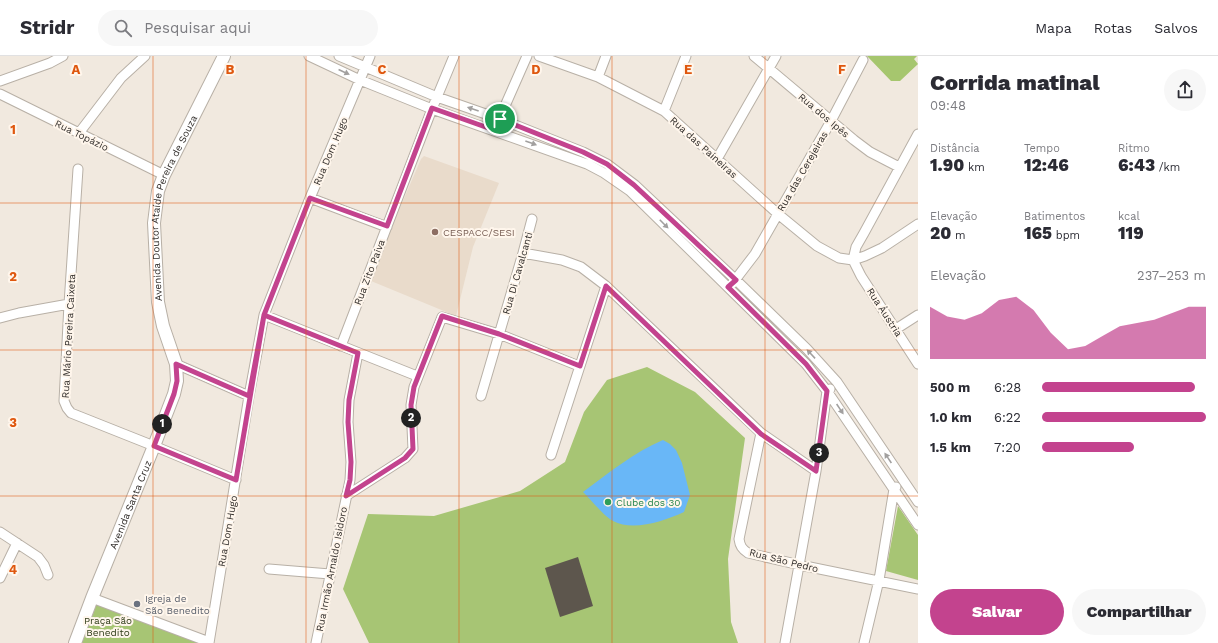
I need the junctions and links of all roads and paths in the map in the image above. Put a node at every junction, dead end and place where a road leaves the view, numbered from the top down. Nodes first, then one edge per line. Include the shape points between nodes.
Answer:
1 (63, 56) edge
2 (145, 56) edge
3 (224, 56) edge
4 (309, 56) edge
5 (339, 56) edge
6 (370, 56) edge
7 (454, 56) edge
8 (528, 56) edge
9 (539, 56) edge
10 (606, 56) edge
11 (686, 56) edge
12 (754, 56) edge
13 (776, 56) edge
14 (863, 60) dead end
15 (366, 66) junction
16 (769, 69) junction
17 (598, 77) junction
18 (360, 80) junction
19 (0, 81) edge
20 (0, 94) edge
21 (437, 97) junction
22 (432, 108) junction
23 (664, 111) junction
24 (500, 119) junction
25 (831, 121) junction
26 (494, 130) junction
27 (79, 133) junction
28 (918, 134) edge
29 (717, 159) junction
30 (899, 167) junction
31 (78, 169) dead end
32 (164, 175) junction
33 (632, 188) junction
34 (310, 198) junction
35 (778, 214) junction
36 (532, 219) dead end
37 (918, 224) edge
38 (387, 226) junction
39 (523, 253) junction
40 (853, 260) junction
41 (736, 280) junction
42 (606, 286) junction
43 (728, 287) junction
44 (69, 304) junction
45 (264, 315) junction
46 (918, 315) edge
47 (0, 318) edge
48 (896, 330) junction
49 (499, 334) junction
50 (341, 346) junction
51 (358, 353) junction
52 (176, 364) junction
53 (918, 364) edge
54 (580, 366) junction
55 (417, 376) junction
56 (837, 382) junction
57 (827, 391) junction
58 (249, 396) junction
59 (481, 396) dead end
60 (761, 434) junction
61 (154, 446) junction
62 (551, 456) dead end
63 (816, 471) junction
64 (236, 480) junction
65 (903, 480) junction
66 (894, 489) junction
67 (346, 496) junction
68 (918, 502) edge
69 (918, 525) edge
70 (0, 532) edge
71 (17, 543) junction
72 (800, 565) junction
73 (269, 569) dead end
74 (330, 574) junction
75 (48, 575) dead end
76 (0, 578) edge
77 (879, 580) junction
78 (918, 589) edge
79 (92, 598) junction
80 (209, 642) edge
81 (75, 643) edge
82 (316, 643) edge
83 (785, 643) edge
84 (864, 643) edge

1 - 19 street via 50,64
2 - 27 street via 120,78
3 - 32 main road, Avenida Doutor Ataíde Pereira de Souza
4 -> 18 street
5 - 15 street
6 - 15 street, Rua Dom Hugo
7 - 21 street, Rua Zito Paiva
8 - 24 street
9 - 17 street, Rua das Paineiras
10 - 17 street
11 - 23 street
12 - 16 street, Rua dos Ipês
13 - 16 street
14 - 25 street, Rua das Cerejeiras
15 - 18 street, Rua Dom Hugo
15 - 21 street
16 - 25 street, Rua dos Ipês
16 - 29 street
17 - 23 street, Rua das Paineiras
18 - 22 street
18 - 34 street, Rua Dom Hugo
20 - 27 street, Rua Topázio
21 - 22 street, Rua Zito Paiva
24 -> 21 street
22 - 26 street
22 - 38 street, Rua Zito Paiva
23 - 29 street, Rua das Paineiras
24 - 26 street
24 - 33 street via 607,164
25 - 30 street, Rua dos Ipês via 870,152
25 - 35 street, Rua das Cerejeiras
26 -> 33 street via 587,164
27 - 32 street, Rua Topázio
28 - 30 street
29 - 35 street, Rua das Paineiras
30 - 40 street via 856,247
31 - 44 street, Rua Mário Pereira Caixeta
32 - 52 main road, Avenida Doutor Ataíde Pereira de Souza via 158,191 154,223 158,302
33 - 41 street
33 -> 43 street
34 - 38 street
34 - 45 street, Rua Dom Hugo
35 - 40 street, Rua das Paineiras via 828,253
35 - 41 street, Rua das Cerejeiras via 755,254
36 - 39 street, Rua Di Cavalcanti
37 - 40 street via 882,248
38 - 50 street, Rua Zito Paiva
39 - 42 street via 562,260 581,267
39 - 49 street, Rua Di Cavalcanti
40 - 48 street, Rua Áustria
41 - 43 street, Rua das Cerejeiras
56 -> 41 street
42 - 54 street
42 - 60 street
43 - 57 street via 806,364
44 - 47 street
44 - 61 street, Rua Mário Pereira Caixeta via 64,401 66,408 72,413
45 - 50 street
45 - 58 street, Rua Dom Hugo
46 - 48 street
48 - 53 street, Rua Áustria
49 - 54 street
49 - 55 street via 442,316
49 - 59 street, Rua Di Cavalcanti
50 - 51 street
51 - 55 street
51 - 67 street, Rua Irmão Arnaldo Isidoro via 349,400 351,462
52 - 58 street
52 - 61 main road, Avenida Santa Cruz via 177,381 174,394
54 - 62 street
55 - 67 street via 411,405 413,449 405,458
56 - 57 street
65 -> 56 street
57 - 63 street
57 -> 66 street
58 - 64 street, Rua Dom Hugo
60 - 63 street
60 - 72 street, Rua São Pedro via 739,539 740,545 748,553
61 - 64 street
61 - 79 main road, Avenida Santa Cruz
63 - 72 street
64 - 80 street, Rua Dom Hugo
65 - 66 street
65 - 68 street
66 - 69 street
66 - 77 street
67 - 74 street, Rua Irmão Arnaldo Isidoro
70 - 71 street
71 - 75 street via 38,557
71 - 76 street
72 - 77 street, Rua São Pedro
72 - 83 street
73 - 74 street
74 - 82 street, Rua Irmão Arnaldo Isidoro
77 - 78 street, Rua São Pedro
77 - 84 street
79 - 80 street
79 - 81 main road, Avenida Santa Cruz

